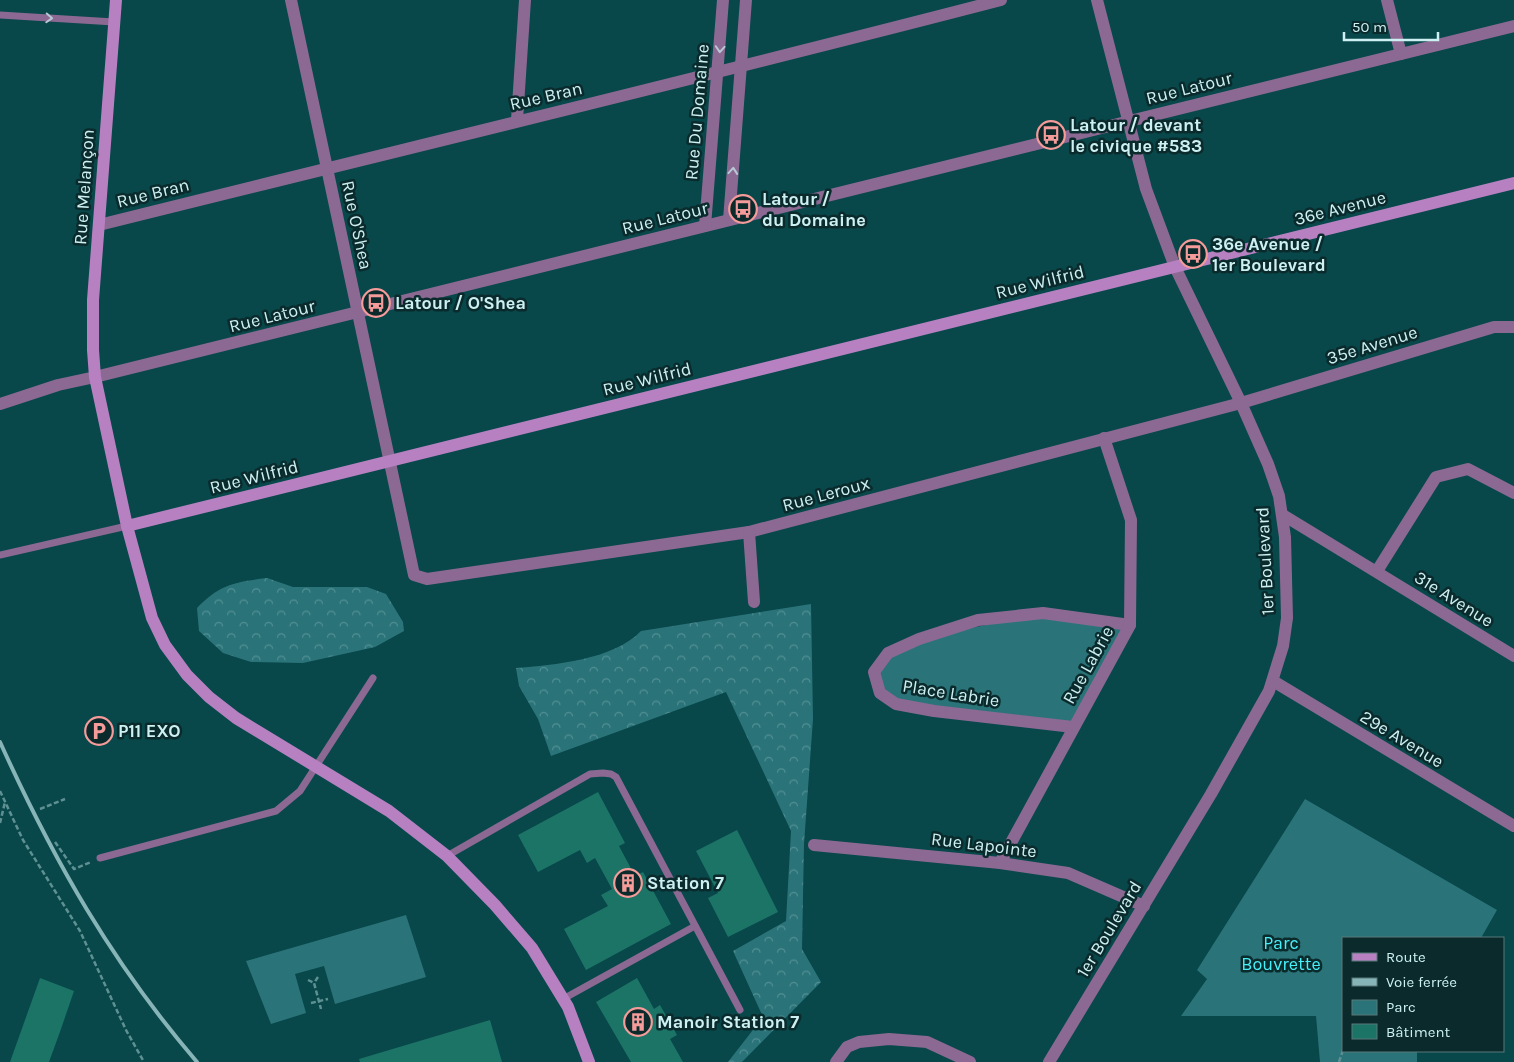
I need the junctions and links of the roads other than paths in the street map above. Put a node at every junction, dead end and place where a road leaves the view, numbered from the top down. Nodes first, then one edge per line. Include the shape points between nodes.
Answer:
1 (116, 0) edge
2 (291, 0) edge
3 (525, 0) edge
4 (723, 0) edge
5 (746, 0) edge
6 (1001, 0) edge
7 (1097, 0) edge
8 (1387, 0) edge
9 (0, 15) edge
10 (114, 22) junction
11 (1514, 26) edge
12 (1401, 54) junction
13 (742, 67) junction
14 (718, 73) junction
15 (516, 120) junction
16 (1128, 121) junction
17 (327, 168) junction
18 (1514, 183) edge
19 (729, 220) junction
20 (99, 224) junction
21 (705, 226) junction
22 (1175, 267) junction
23 (357, 312) junction
24 (1514, 327) edge
25 (95, 377) junction
26 (1241, 403) junction
27 (0, 404) edge
28 (1104, 438) junction
29 (389, 461) junction
30 (1514, 493) edge
31 (1283, 515) junction
32 (127, 526) junction
33 (749, 532) junction
34 (0, 555) edge
35 (1376, 571) junction
36 (414, 575) joint
37 (754, 602) dead end
38 (1130, 625) junction
39 (1514, 656) edge
40 (373, 678) dead end
41 (1273, 681) junction
42 (1073, 727) junction
43 (316, 766) junction
44 (1514, 826) edge
45 (814, 845) dead end
46 (446, 856) junction
47 (100, 858) road end
48 (1000, 863) junction
49 (1144, 906) junction
50 (695, 926) junction
51 (563, 998) junction
52 (740, 1010) dead end
53 (589, 1062) edge
54 (836, 1062) edge
55 (970, 1062) edge
56 (1050, 1062) edge

1 - 10 street, Rue Melançon
2 - 17 street, Rue O'Shea
3 - 15 street
4 -> 14 street, Rue Du Domaine
5 - 13 street
6 - 13 street, Rue Bran
7 - 16 street, 1er Boulevard
8 - 12 street
9 -> 10 lane
10 - 20 street, Rue Melançon
11 - 12 street, Rue Latour
12 - 16 street, Rue Latour
13 - 14 street, Rue Bran
19 -> 13 street
14 - 15 street, Rue Bran
14 - 21 street, Rue Du Domaine
15 - 17 street, Rue Bran
16 - 19 street, Rue Latour
16 - 22 street, 1er Boulevard via 1146,189
17 - 20 street, Rue Bran
17 - 23 street, Rue O'Shea
18 - 22 street, 36e Avenue
19 - 21 street, Rue Latour
20 - 25 street, Rue Melançon via 93,308
21 - 23 street, Rue Latour
22 - 26 street, 1er Boulevard
22 - 29 street, Rue Wilfrid
23 - 25 street, Rue Latour
23 - 29 street, Rue O'Shea
24 - 26 street, 35e Avenue via 1494,327
25 - 27 street, Rue Latour
25 - 32 street, Rue Melançon
26 - 28 street, Rue Leroux
26 - 31 street, 1er Boulevard via 1268,464
28 - 33 street, Rue Leroux
28 - 38 street, Rue Labrie via 1131,520
29 - 32 street, Rue Wilfrid
29 - 36 street, Rue O'Shea
30 - 35 street via 1468,469 1436,477
31 - 35 street, 31e Avenue
31 - 41 street, 1er Boulevard via 1287,618
32 - 34 lane
32 - 43 street, Rue Melançon via 152,618 165,645 187,676 236,718
33 - 36 street, Rue Leroux via 427,579
33 - 37 street
35 - 39 street, 31e Avenue
38 - 42 street, Rue Labrie
38 - 42 street, Place Labrie via 1043,613 978,620 888,653 874,672 880,693 896,704
40 - 43 lane
41 - 44 street, 29e Avenue
41 - 49 street, 1er Boulevard
42 - 48 street, Rue Labrie
43 - 46 street, Rue Melançon via 389,811
43 - 47 lane via 300,791 276,811
45 - 48 street, Rue Lapointe
46 - 50 lane via 590,774 611,774 616,777
46 - 51 street, Rue Melançon via 532,948
48 - 49 street, Rue Lapointe via 1068,873
49 - 56 street, 1er Boulevard
50 - 51 lane
50 - 52 lane
51 - 53 street, Rue Melançon
54 - 55 street via 847,1047 859,1042 889,1039 927,1042

